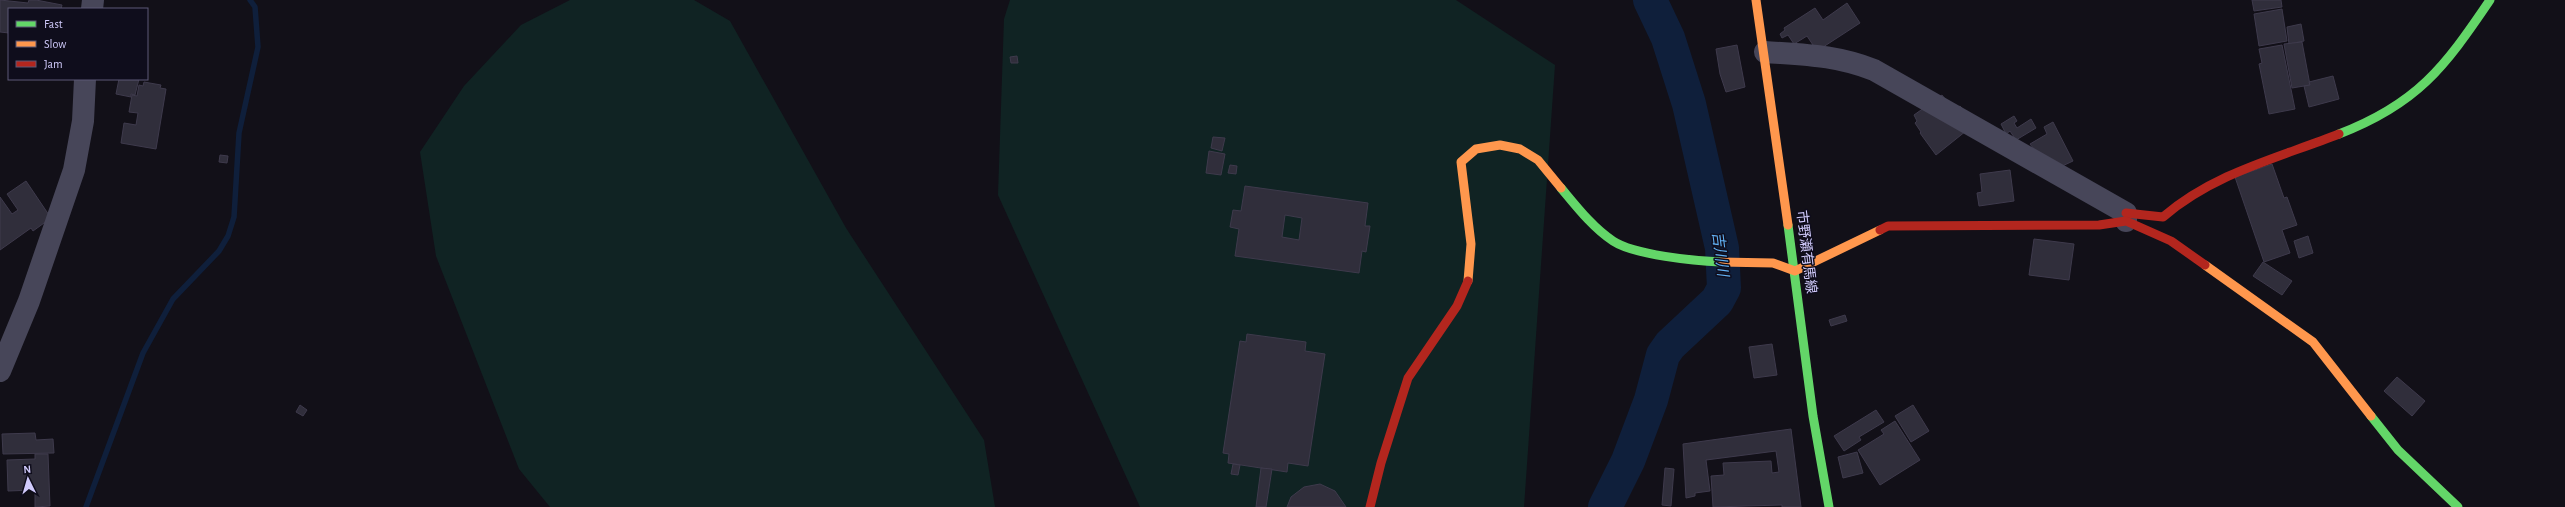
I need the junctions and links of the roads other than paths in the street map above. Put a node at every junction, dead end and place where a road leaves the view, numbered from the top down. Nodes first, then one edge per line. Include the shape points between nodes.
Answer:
1 (1756, 0) edge
2 (2490, 0) edge
3 (1765, 52) junction
4 (85, 80) edge
5 (2126, 217) junction
6 (1795, 271) junction
7 (0, 371) edge
8 (1370, 507) edge
9 (1828, 507) edge
10 (2458, 507) edge

1 - 3 street, 市野瀬有馬線
2 - 5 street via 2470,30 2421,88 2391,110 2348,132 2260,162 2212,183 2186,197 2163,218
3 - 5 street via 1828,56 1874,70
3 - 6 street, 市野瀬有馬線
4 - 7 street via 83,121 74,170 29,301
5 - 6 street via 2099,225 1888,226
5 - 10 street via 2171,241 2313,342 2398,450
6 - 8 street via 1773,263 1695,261 1624,247 1612,241 1579,210 1538,160 1520,149 1506,146 1476,149 1461,162 1471,244 1469,280 1457,306 1408,378
6 - 9 street, 市野瀬有馬線 via 1813,416

